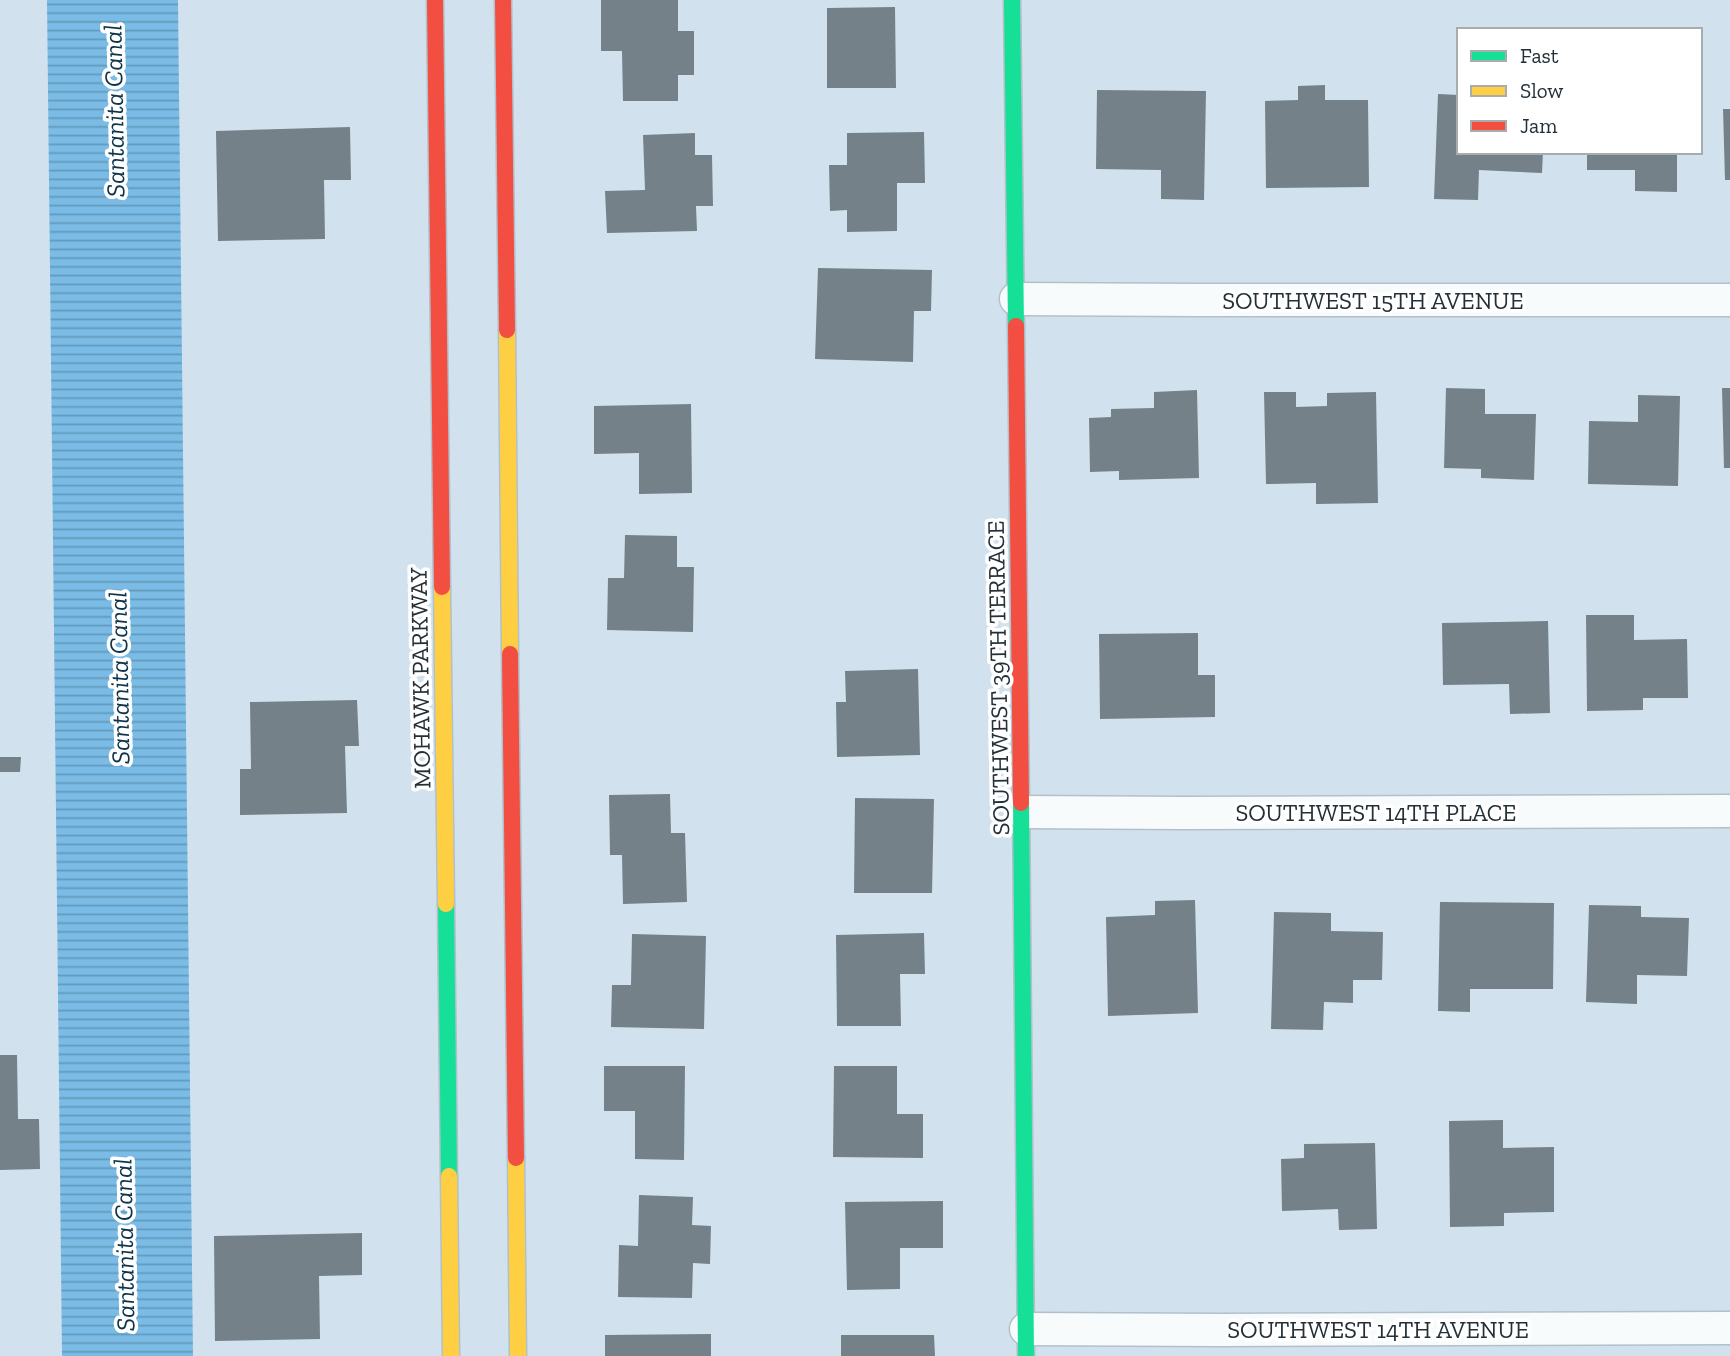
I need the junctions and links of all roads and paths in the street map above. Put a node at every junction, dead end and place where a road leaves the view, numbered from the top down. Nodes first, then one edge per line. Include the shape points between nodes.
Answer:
1 (435, 0) edge
2 (503, 0) edge
3 (1012, 0) edge
4 (1016, 299) junction
5 (1730, 300) edge
6 (1730, 811) edge
7 (1022, 812) junction
8 (1730, 1328) edge
9 (1026, 1342) edge
10 (451, 1356) edge
11 (518, 1356) edge

1 - 10 street, MOHAWK PARKWAY
2 - 11 street
3 - 4 street, SOUTHWEST 39TH TERRACE
4 - 5 street, SOUTHWEST 15TH AVENUE
4 - 7 street, SOUTHWEST 39TH TERRACE
6 - 7 street, SOUTHWEST 14TH PLACE
7 - 9 street, SOUTHWEST 39TH TERRACE
8 - 9 street, SOUTHWEST 14TH AVENUE via 1234,1330

